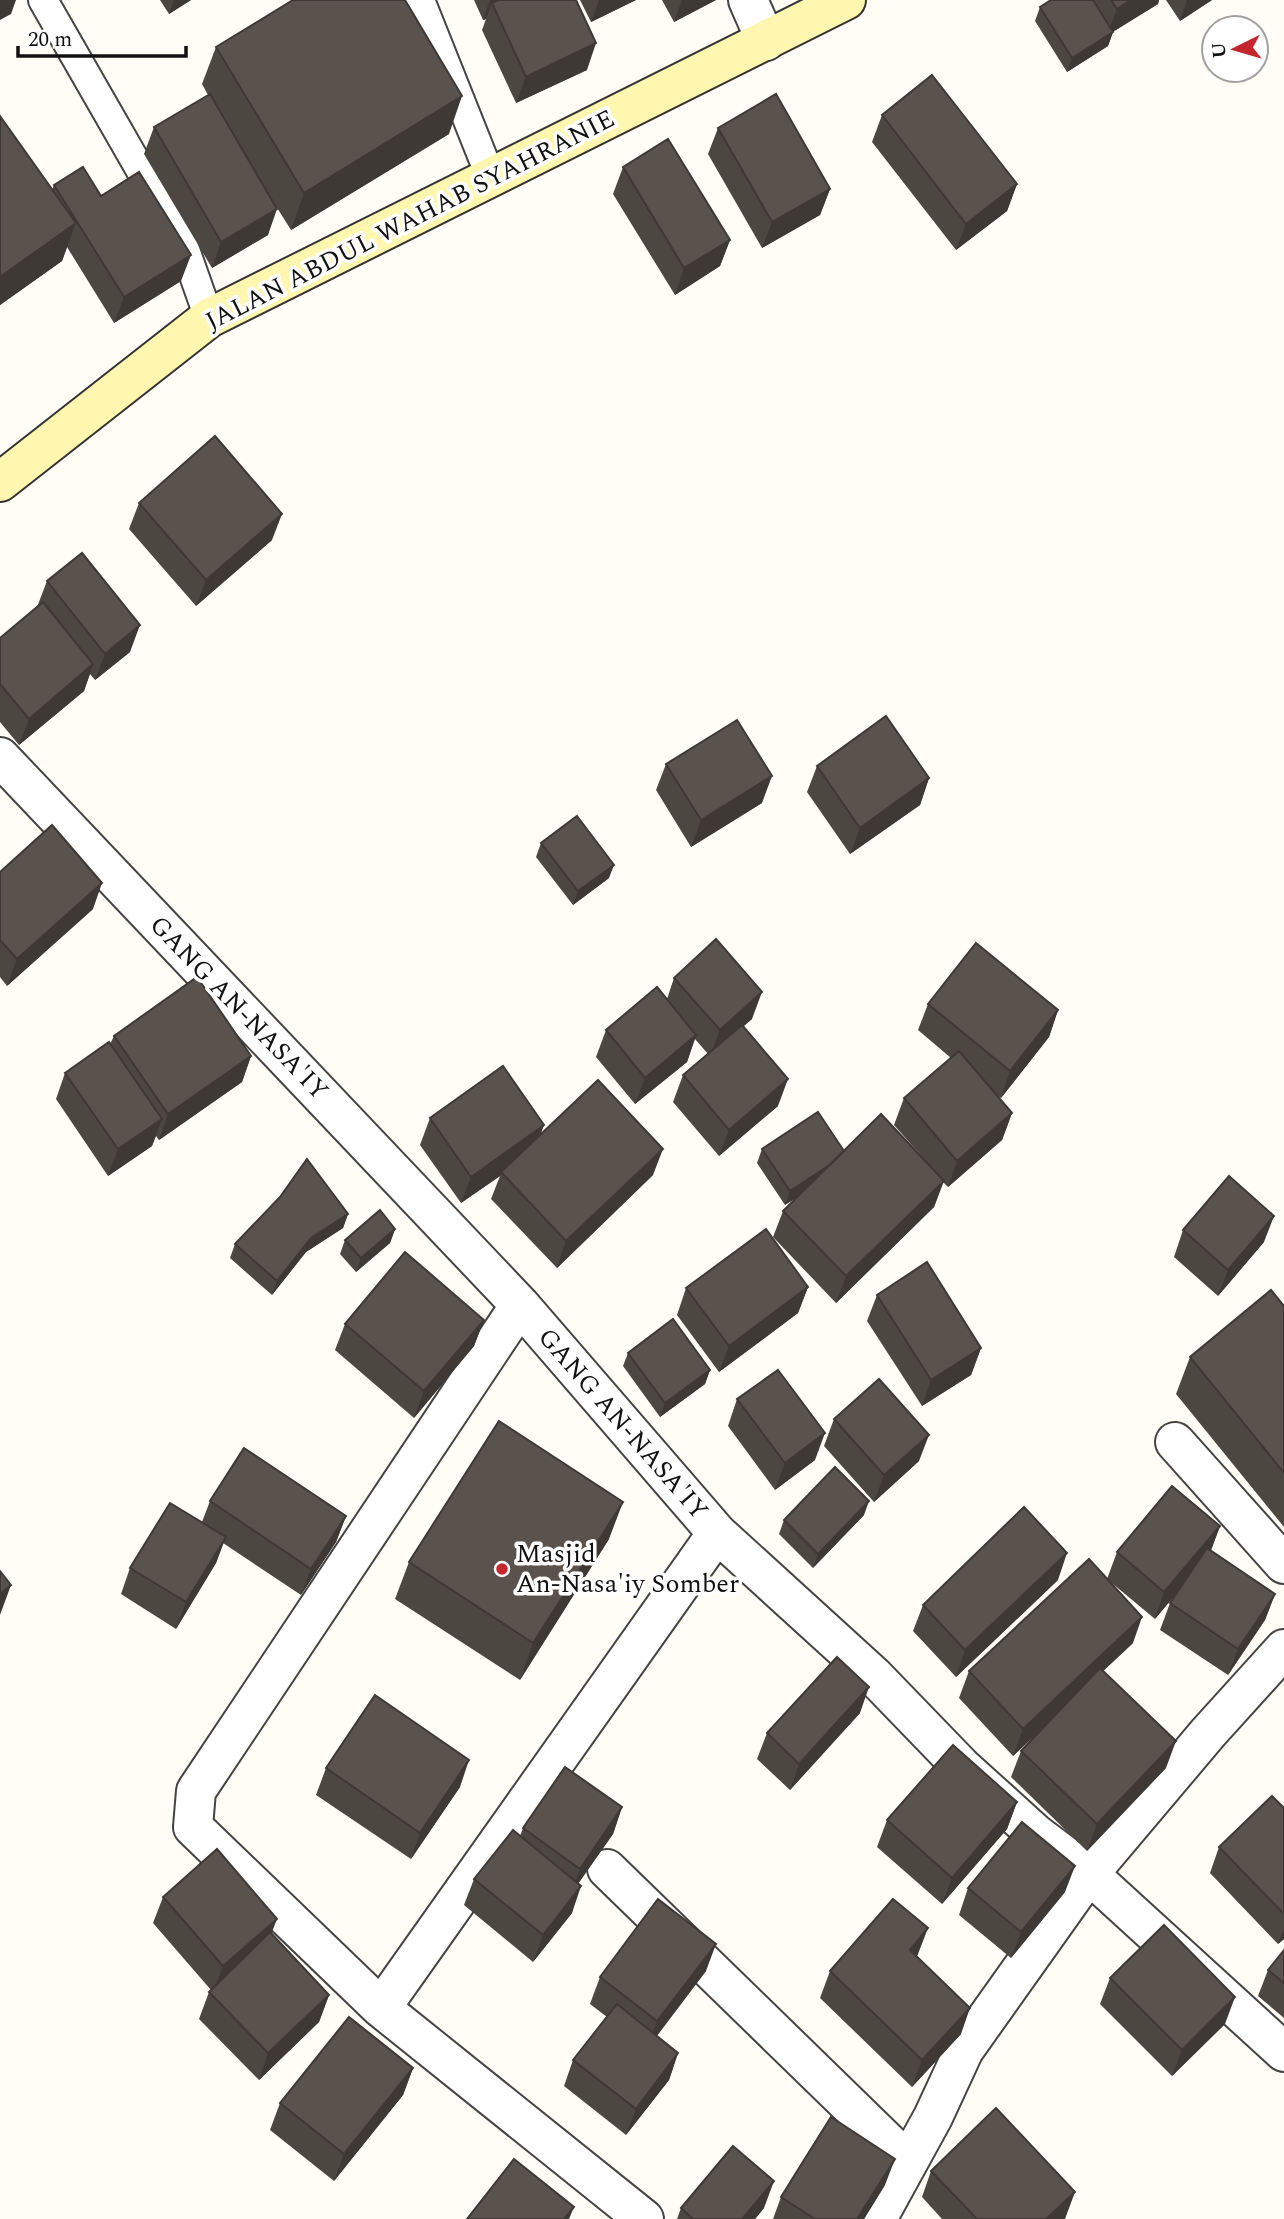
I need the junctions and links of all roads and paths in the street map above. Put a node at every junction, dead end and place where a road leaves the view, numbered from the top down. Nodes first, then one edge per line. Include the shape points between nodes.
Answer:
1 (43, 0) edge
2 (420, 0) edge
3 (748, 0) edge
4 (846, 0) edge
5 (766, 41) junction
6 (491, 178) junction
7 (209, 318) junction
8 (0, 482) edge
9 (0, 757) edge
10 (520, 1305) junction
11 (1175, 1442) dead end
12 (718, 1534) junction
13 (1284, 1564) edge
14 (1284, 1649) edge
15 (607, 1869) dead end
16 (1089, 1874) junction
17 (381, 2008) junction
18 (1284, 2052) edge
19 (908, 2162) junction
20 (644, 2219) edge
21 (877, 2219) edge

1 - 7 lane via 183,244
2 - 6 lane
3 - 5 street
4 - 5 main road, JALAN ABDUL WAHAB SYAHRANIE
5 - 6 main road, JALAN ABDUL WAHAB SYAHRANIE
6 - 7 main road, JALAN ABDUL WAHAB SYAHRANIE
7 - 8 main road, JALAN ABDUL WAHAB SYAHRANIE
9 - 10 street, GANG AN-NASA'IY
10 - 12 street, GANG AN-NASA'IY
10 - 17 street via 196,1791 193,1827
11 - 13 street
12 - 16 street, GANG AN-NASA'IY via 874,1676 962,1767 1036,1834
12 - 17 street
14 - 16 street
15 - 19 street
16 - 18 street, GANG AN-NASA'IY
16 - 19 street via 964,2050
17 - 20 street
19 - 21 street

